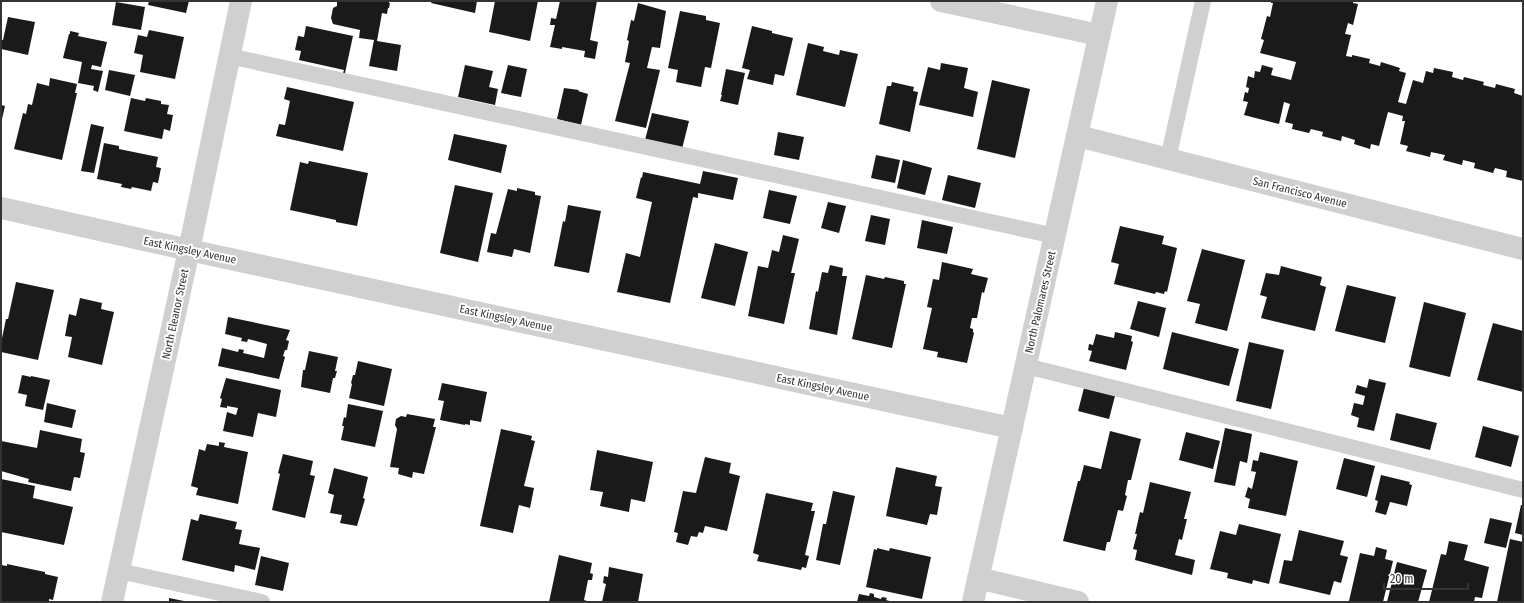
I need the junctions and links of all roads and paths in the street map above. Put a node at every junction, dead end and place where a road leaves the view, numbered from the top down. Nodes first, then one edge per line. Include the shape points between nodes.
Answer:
1 (241, 1) edge
2 (941, 1) edge
3 (1107, 1) edge
4 (1203, 1) edge
5 (1099, 35) junction
6 (229, 56) junction
7 (1078, 136) junction
8 (1168, 159) junction
9 (1, 208) edge
10 (1055, 236) junction
11 (1523, 249) edge
12 (189, 250) junction
13 (1026, 366) junction
14 (1012, 428) junction
15 (1523, 490) edge
16 (119, 571) junction
17 (978, 578) junction
18 (112, 602) edge
19 (262, 602) edge
20 (973, 602) edge
21 (1078, 602) edge

1 - 6 street, North Eleanor Street
2 - 5 street
3 - 5 street, North Palomares Street
4 - 8 lane
5 - 7 street, North Palomares Street
6 - 10 lane
6 - 12 street, North Eleanor Street
7 - 8 street, San Francisco Avenue
7 - 10 street, North Palomares Street
8 - 11 street, San Francisco Avenue
9 - 12 street, East Kingsley Avenue
10 - 13 street, North Palomares Street
12 - 14 street, East Kingsley Avenue
12 - 16 street, North Eleanor Street
13 - 14 street, North Palomares Street
13 - 15 lane
14 - 17 street, North Palomares Street
16 - 18 street, North Eleanor Street
16 - 19 lane
17 - 20 street, North Palomares Street
17 - 21 street

